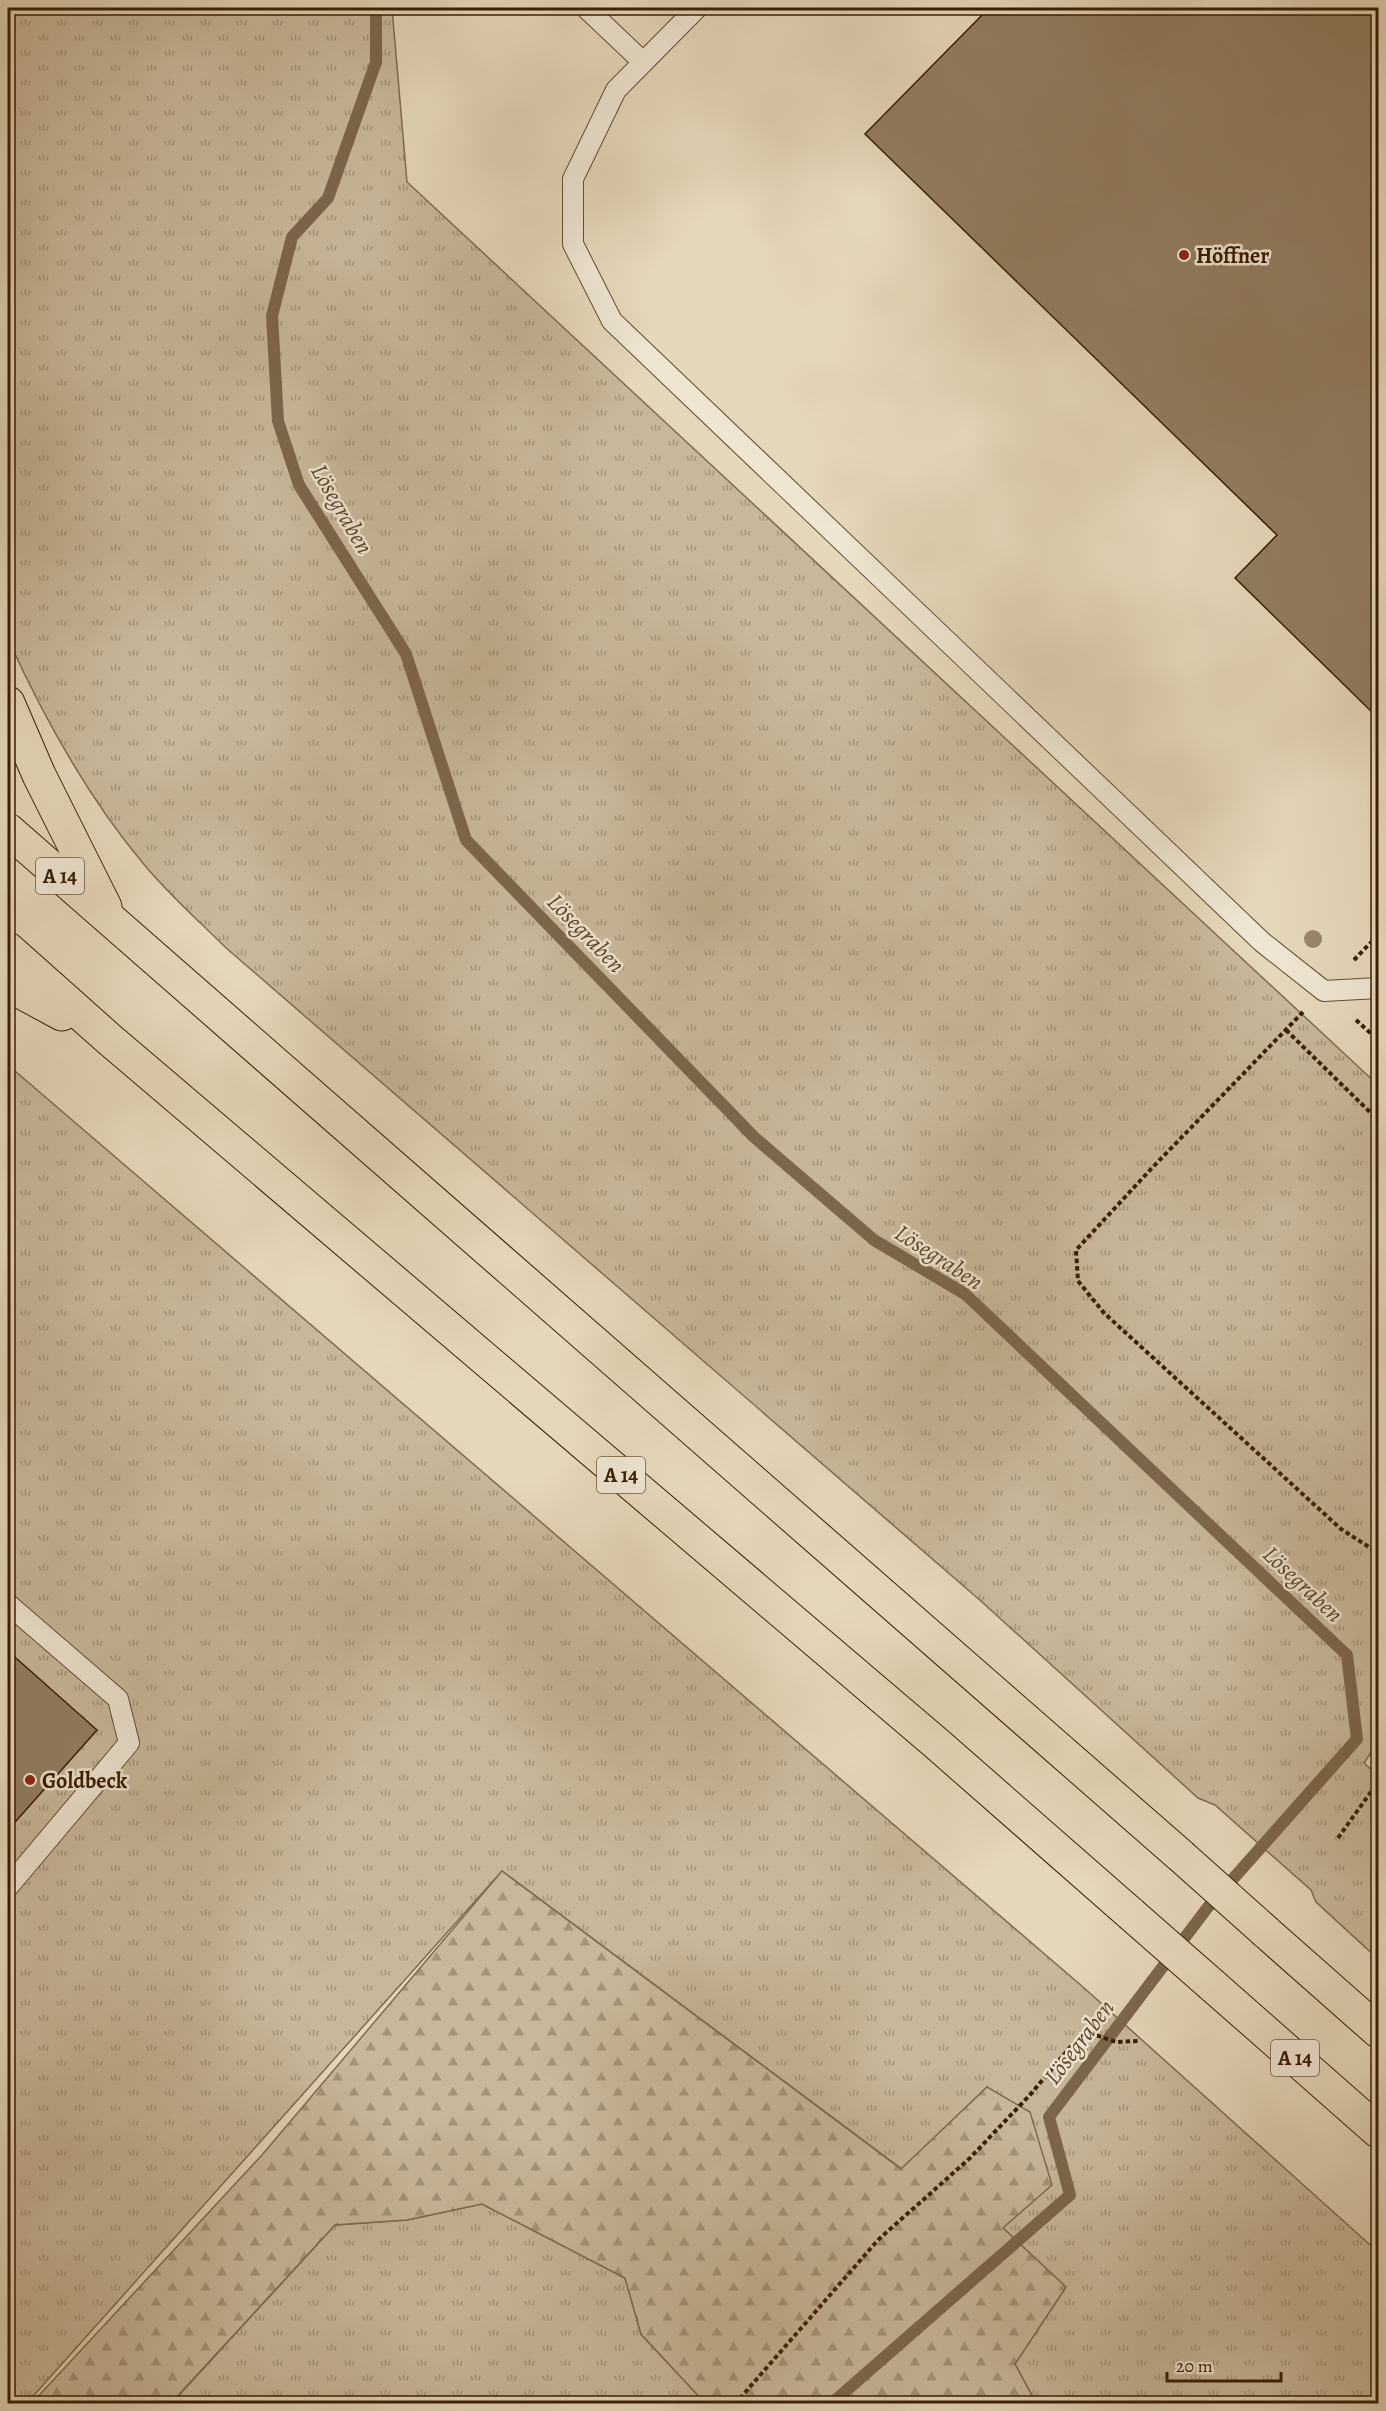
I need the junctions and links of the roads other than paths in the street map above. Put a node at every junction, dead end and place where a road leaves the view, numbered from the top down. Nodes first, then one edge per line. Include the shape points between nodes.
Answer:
1 (586, 8) edge
2 (697, 8) edge
3 (644, 62) junction
4 (8, 703) edge
5 (8, 830) edge
6 (113, 922) junction
7 (8, 949) edge
8 (8, 985) edge
9 (1378, 988) edge
10 (109, 1039) junction
11 (8, 1604) edge
12 (8, 1887) edge
13 (1378, 2031) edge
14 (1378, 2131) edge

1 - 3 lane
2 - 3 lane
3 - 9 lane via 616,90 573,178 573,244 612,321 1262,942 1324,991
4 - 6 highway via 39,775
5 - 6 highway, A 14
6 - 13 highway, A 14, bridge
7 - 10 highway, A 14
8 - 10 highway
10 - 14 highway, A 14, bridge via 936,1743
11 - 12 lane via 118,1699 129,1743

